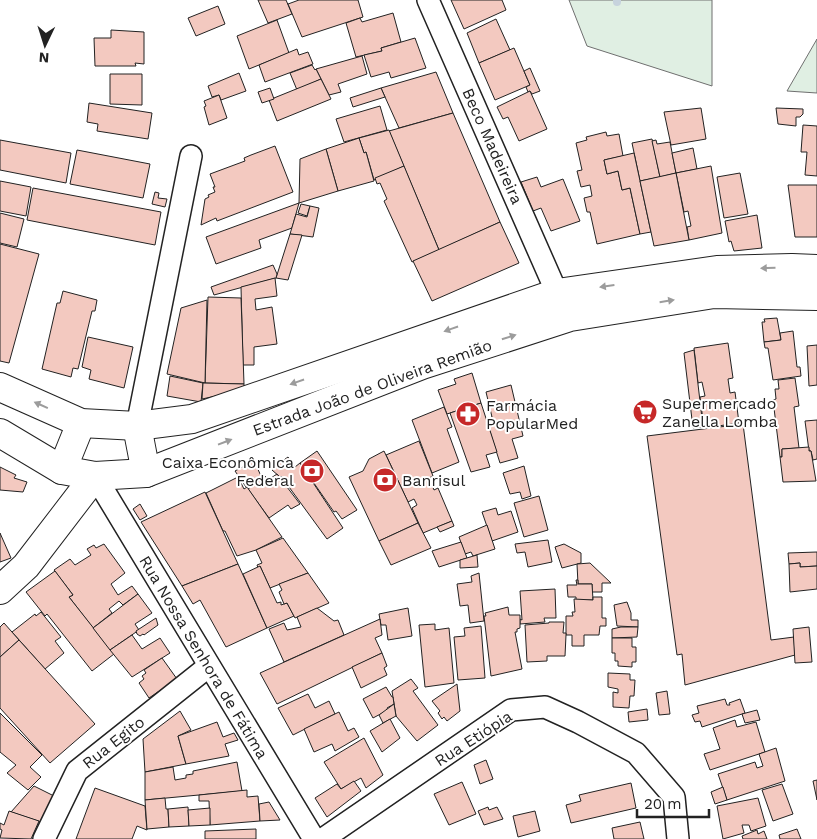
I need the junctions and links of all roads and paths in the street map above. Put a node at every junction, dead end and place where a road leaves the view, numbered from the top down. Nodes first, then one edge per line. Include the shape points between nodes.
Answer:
1 (428, 0) edge
2 (191, 156) dead end
3 (817, 269) edge
4 (558, 293) junction
5 (817, 296) edge
6 (0, 387) edge
7 (81, 422) junction
8 (137, 426) junction
9 (0, 433) edge
10 (62, 470) junction
11 (146, 473) junction
12 (95, 476) junction
13 (0, 590) edge
14 (209, 666) junction
15 (44, 839) edge
16 (314, 839) edge
17 (323, 839) edge
18 (678, 839) edge

1 - 4 street, Beco Madeireira
2 - 8 street
3 -> 4 main road, Estrada João de Oliveira Remião via 717,270
4 -> 8 main road, Estrada João de Oliveira Remião via 192,419
11 -> 5 main road, Estrada João de Oliveira Remião via 422,365 570,317 714,294
7 -> 6 main road, Estrada João de Oliveira Remião
7 - 8 main road, Estrada João de Oliveira Remião
7 - 10 main road
8 - 11 main road
9 - 10 main road, Estrada João de Oliveira Remião
10 - 12 main road, Estrada João de Oliveira Remião
11 - 12 main road, Estrada João de Oliveira Remião
12 - 13 main road via 26,566
12 - 14 street, Rua Nossa Senhora de Fátima
14 - 15 street, Rua Egito via 77,771
14 - 16 street, Rua Nossa Senhora de Fátima
17 - 18 street, Rua Etiópia via 510,710 545,706 636,753 674,796

